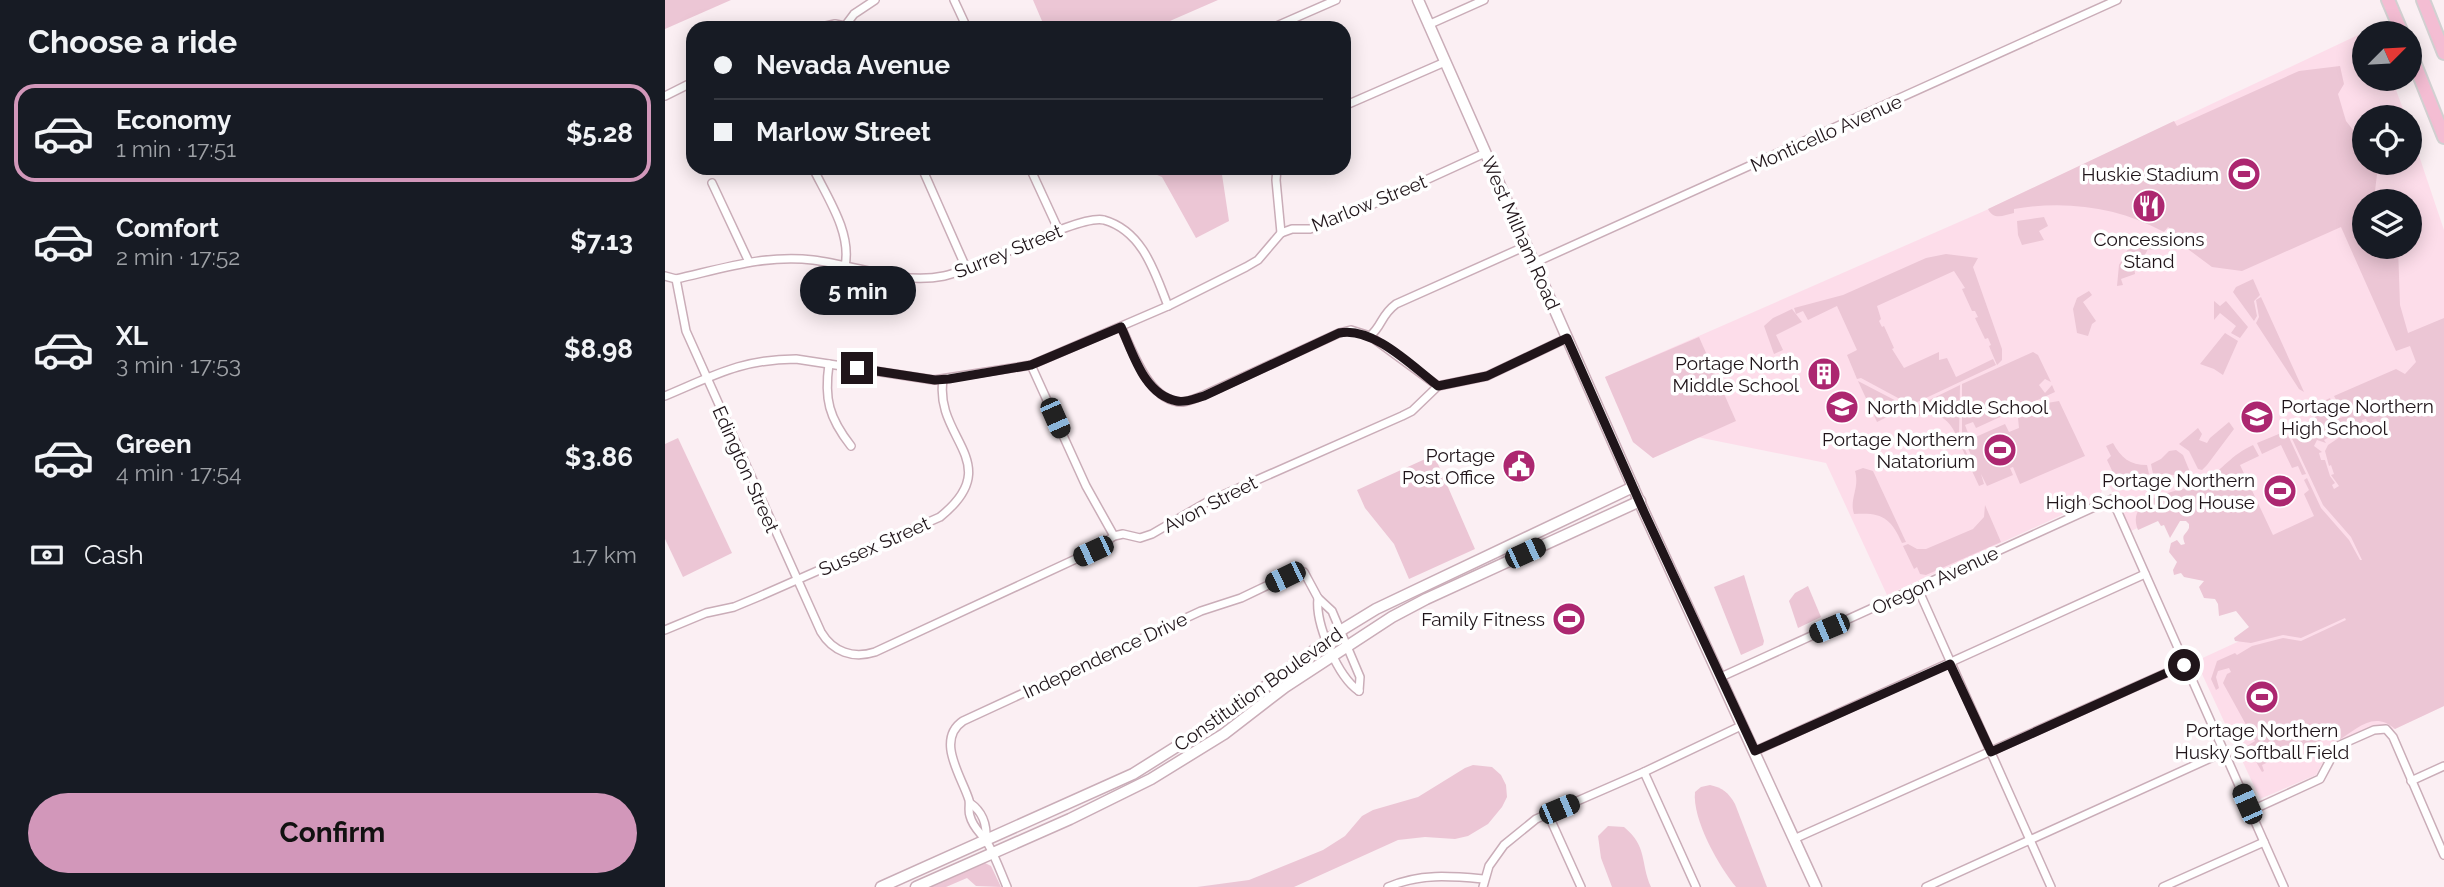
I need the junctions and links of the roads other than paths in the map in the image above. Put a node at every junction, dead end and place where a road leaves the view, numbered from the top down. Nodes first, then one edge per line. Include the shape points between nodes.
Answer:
1 (875, 0) edge
2 (954, 0) edge
3 (1336, 0) edge
4 (1417, 0) edge
5 (1484, 0) edge
6 (2117, 0) edge
7 (2388, 0) edge
8 (2423, 0) edge
9 (851, 21) edge
10 (964, 21) edge
11 (1288, 21) edge
12 (2397, 21) edge
13 (1428, 25) junction
14 (2444, 52) edge
15 (1444, 62) junction
16 (2422, 82) edge
17 (686, 86) edge
18 (665, 96) edge
19 (1351, 103) edge
20 (2444, 137) edge
21 (1485, 153) junction
22 (816, 175) edge
23 (925, 175) edge
24 (1033, 175) edge
25 (1276, 175) edge
26 (712, 183) dead end
27 (1059, 231) junction
28 (1280, 233) junction
29 (1526, 246) junction
30 (749, 262) junction
31 (1534, 263) junction
32 (845, 266) junction
33 (967, 270) junction
34 (665, 276) edge
35 (676, 279) junction
36 (1168, 306) junction
37 (1121, 327) junction
38 (1370, 336) junction
39 (1567, 338) junction
40 (829, 364) junction
41 (1031, 365) junction
42 (706, 379) junction
43 (943, 380) junction
44 (1438, 386) junction
45 (665, 397) edge
46 (851, 446) dead end
47 (1633, 487) junction
48 (1640, 501) junction
49 (1114, 536) junction
50 (2145, 574) junction
51 (796, 580) junction
52 (1918, 589) junction
53 (1318, 598) junction
54 (665, 630) edge
55 (1340, 631) junction
56 (1327, 640) junction
57 (1347, 646) junction
58 (1333, 655) junction
59 (1950, 664) junction
60 (2184, 665) junction
61 (1721, 677) junction
62 (1743, 725) junction
63 (1755, 751) junction
64 (1991, 752) junction
65 (2224, 752) junction
66 (2444, 766) edge
67 (1644, 772) junction
68 (2411, 781) junction
69 (2251, 811) junction
70 (1548, 814) junction
71 (1794, 839) junction
72 (986, 840) junction
73 (2029, 840) junction
74 (2264, 842) junction
75 (992, 853) junction
76 (2444, 855) edge
77 (1484, 883) edge
78 (881, 887) edge
79 (916, 887) edge
80 (1007, 887) edge
81 (1388, 887) edge
82 (1581, 887) edge
83 (1696, 887) edge
84 (1816, 887) edge
85 (1926, 887) edge
86 (2051, 887) edge
87 (2163, 887) edge
88 (2284, 887) edge

1 - 9 street
2 - 10 street
3 - 11 street
4 - 13 street, West Milham Road
5 - 13 street
6 - 31 street, Monticello Avenue
7 - 12 highway
8 - 14 highway
13 - 15 street, West Milham Road
15 - 19 street
15 - 21 street, West Milham Road
16 - 20 highway
17 - 18 street
21 - 28 street, Marlow Street via 1347,216 1310,229
21 - 29 street, West Milham Road
22 - 32 street via 842,230 848,253
23 - 33 street
24 - 27 street
25 - 28 street
26 - 30 street
27 - 33 street, Surrey Street
27 - 36 street, Surrey Street via 1090,219 1122,227 1144,251
28 - 36 street via 1258,260
29 - 31 street, West Milham Road
29 - 38 street via 1396,304
30 - 32 street, Surrey Street via 805,259
30 - 35 street, Surrey Street
31 - 39 street, West Milham Road
32 - 33 street, Surrey Street via 915,279
34 - 35 street
35 - 42 street, Edington Street via 686,331
36 - 37 street
37 - 38 street via 1152,387 1185,402 1339,333 1351,330
37 - 41 street
38 - 44 street
39 - 44 street via 1487,376
39 - 47 street, West Milham Road
40 - 42 street via 757,360
40 - 43 street
40 - 46 street via 828,401 836,426
41 - 43 street
41 - 49 street
42 - 45 street
42 - 51 street, Edington Street
43 - 51 street, Sussex Street via 944,410 968,465 962,496 940,517
44 - 49 street, Avon Street via 1412,411 1207,502 1152,534
47 - 48 street, West Milham Road
47 - 55 street, Constitution Boulevard via 1400,597
48 - 57 street, Constitution Boulevard via 1426,599
48 - 61 street, West Milham Road
49 - 51 street, Edington Street via 1093,551 866,655 848,654 825,639
50 - 52 street, Oregon Avenue via 2112,499
50 - 59 street
50 - 60 street
51 - 54 street, Sussex Street
52 - 59 street
52 - 61 street, Oregon Avenue
53 - 55 street, Independence Drive via 1332,611
53 - 56 street, Independence Drive via 1317,611
53 - 72 street, Independence Drive via 1304,572 1285,577 963,721 955,728 951,749 970,803 969,813
55 - 56 street, Constitution Boulevard
55 - 57 street, Independence Drive
56 - 58 street, Independence Drive
56 - 72 street, Constitution Boulevard via 1230,713 1133,774
57 - 58 street, Constitution Boulevard
57 - 58 street, Independence Drive via 1360,677 1359,691 1348,683
58 - 75 street, Constitution Boulevard via 1224,734 1151,779
59 - 63 street
59 - 64 street
60 - 64 street
60 - 65 street
61 - 62 street, West Milham Road
62 - 63 street, West Milham Road
62 - 67 street
63 - 71 street, West Milham Road
64 - 71 street
64 - 73 street
65 - 69 street
65 - 73 street
66 - 68 street
67 - 70 street
67 - 83 street
68 - 69 street via 2393,737 2386,729 2374,730 2340,745 2321,779
68 - 76 street
69 - 74 street
70 - 77 street via 1512,837 1489,866
70 - 82 street
71 - 84 street, West Milham Road
72 - 75 street, Independence Drive
72 - 78 street, Constitution Boulevard
73 - 85 street
73 - 86 street
74 - 87 street
74 - 88 street
75 - 79 street, Constitution Boulevard
75 - 80 street, Independence Drive
77 - 81 street via 1448,875 1425,876

